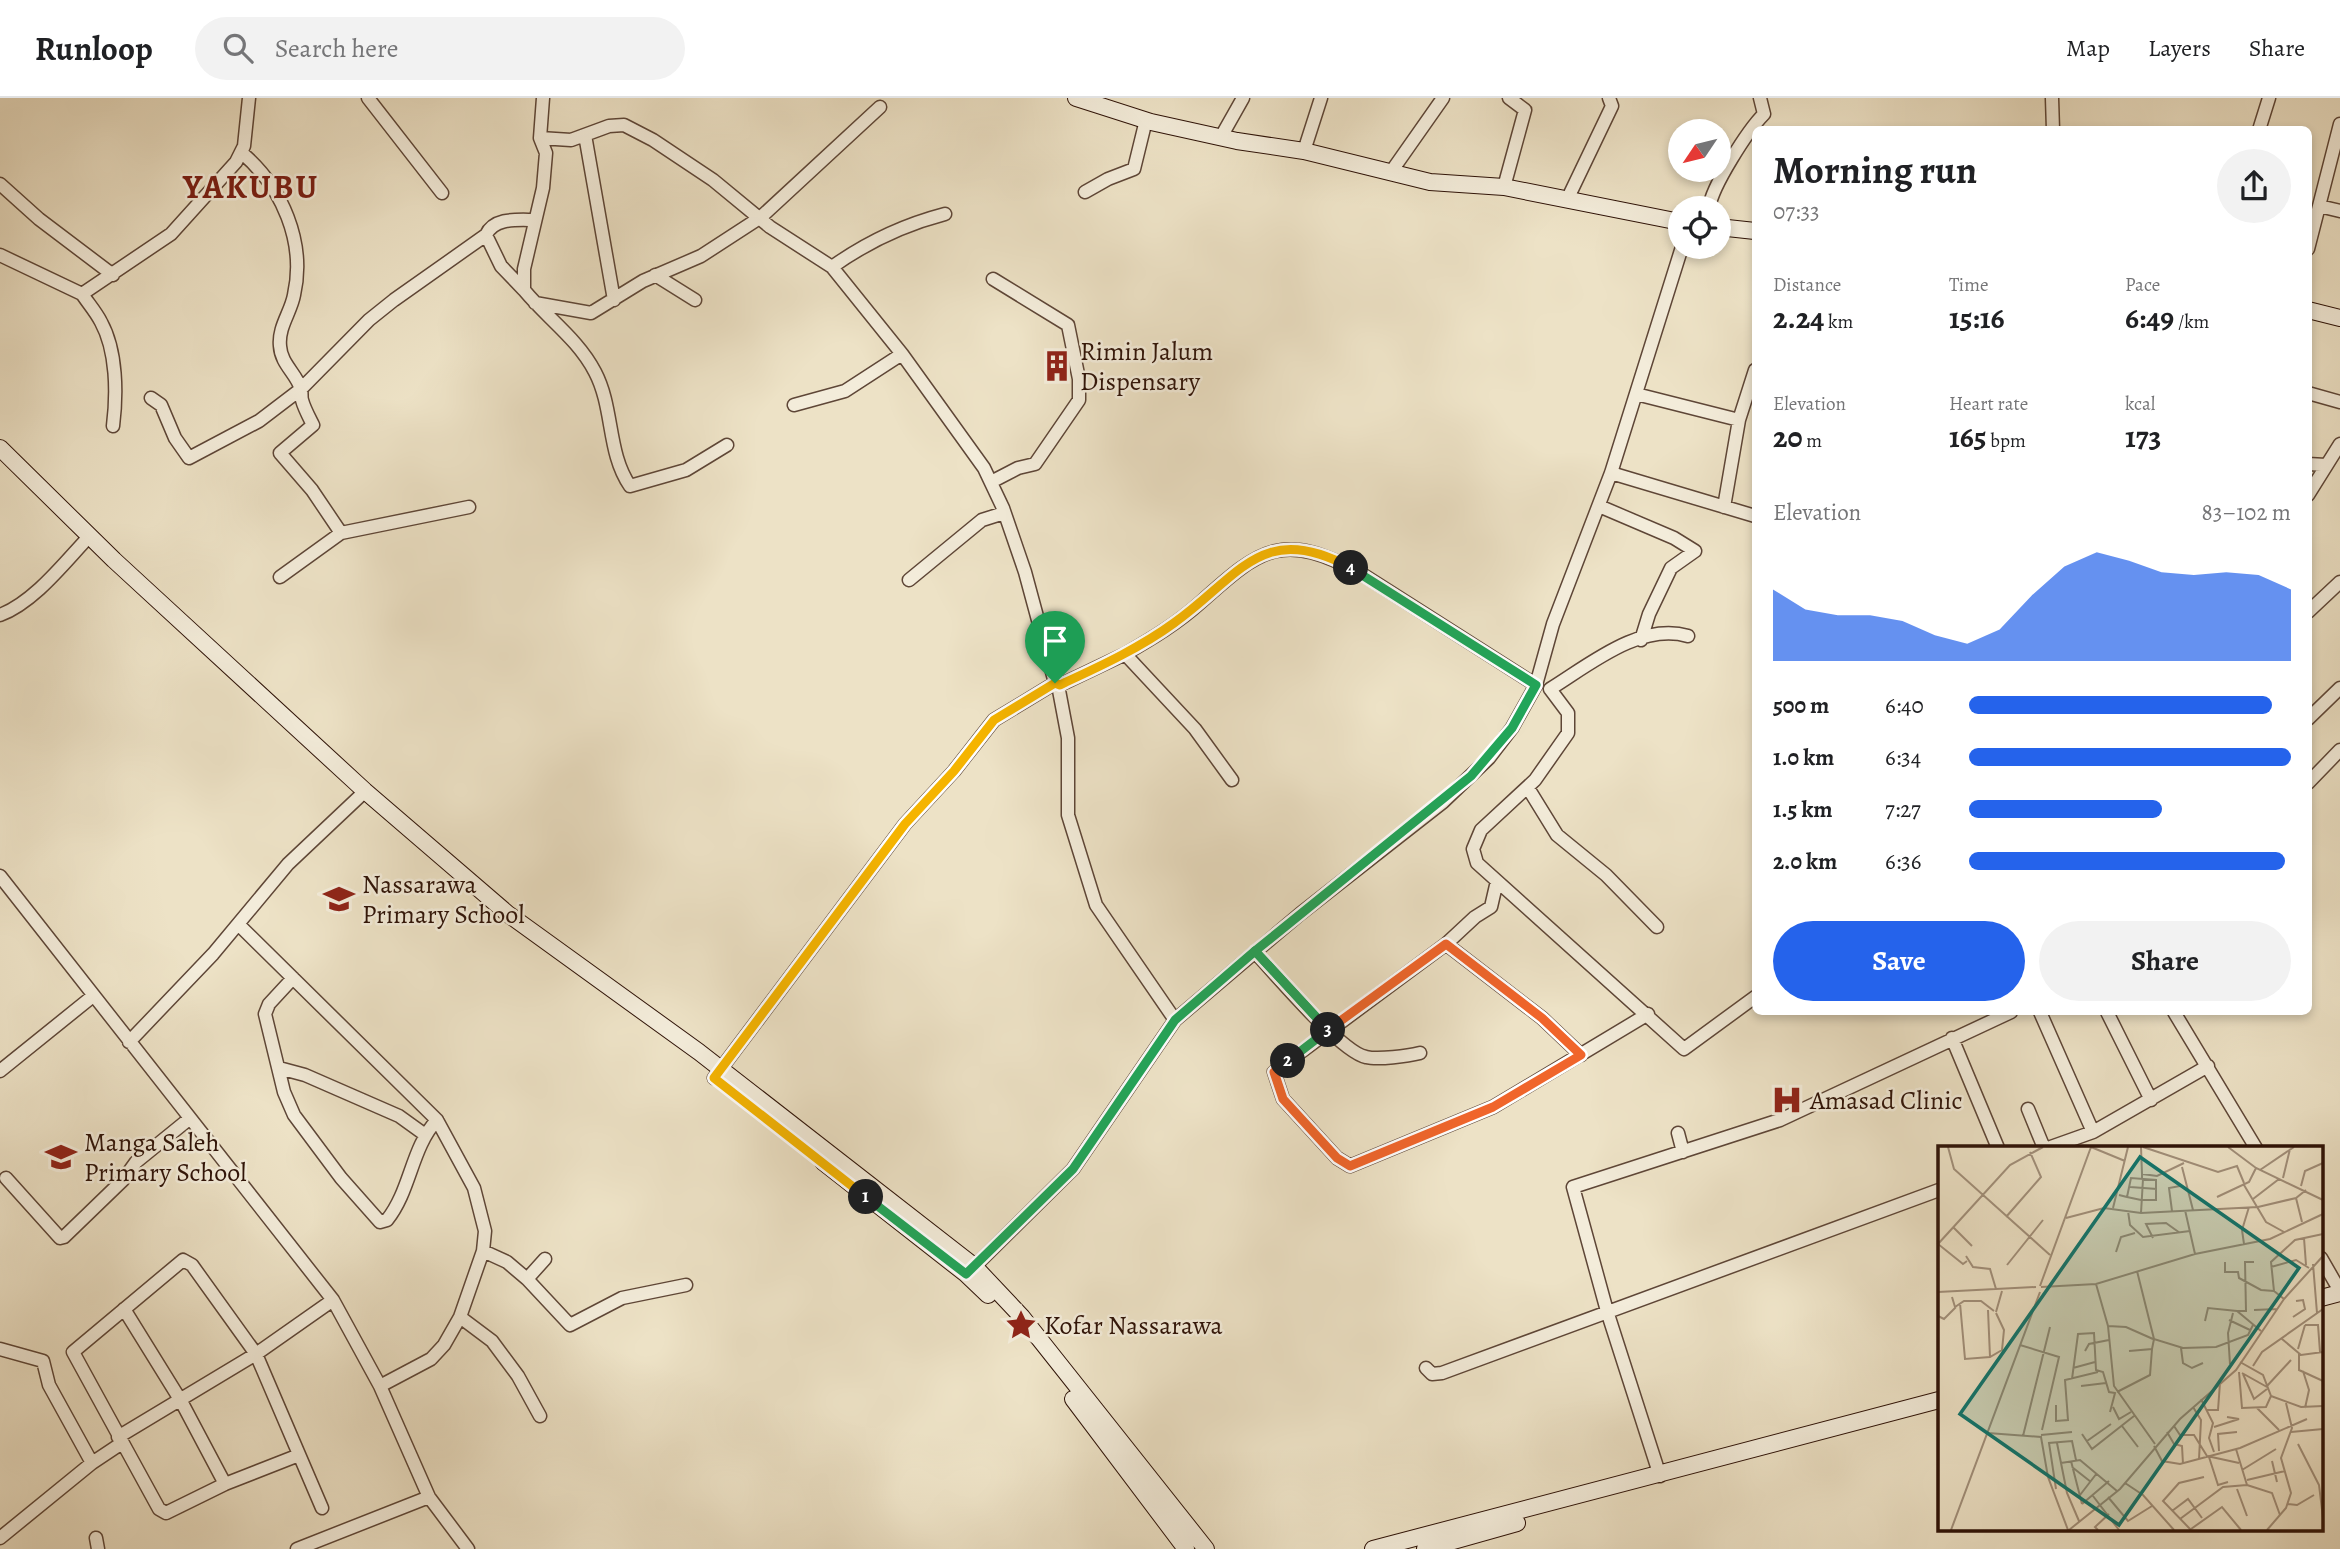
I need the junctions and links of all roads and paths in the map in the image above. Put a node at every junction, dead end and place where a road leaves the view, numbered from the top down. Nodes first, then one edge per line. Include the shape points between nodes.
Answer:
1 (249, 98) edge
2 (368, 98) edge
3 (543, 98) edge
4 (1076, 98) edge
5 (1242, 98) edge
6 (1321, 98) edge
7 (1443, 98) edge
8 (1509, 98) edge
9 (1609, 98) edge
10 (1760, 98) edge
11 (2052, 98) edge
12 (2269, 98) edge
13 (880, 107) dead end
14 (1146, 120) junction
15 (1754, 126) edge
16 (2053, 126) edge
17 (2260, 126) edge
18 (2339, 126) edge
19 (1752, 129) edge
20 (585, 135) junction
21 (1221, 137) junction
22 (540, 138) junction
23 (1304, 151) junction
24 (242, 153) junction
25 (1391, 173) junction
26 (0, 184) edge
27 (1504, 187) junction
28 (1085, 192) dead end
29 (442, 193) dead end
30 (1713, 196) edge
31 (1567, 200) junction
32 (2319, 205) junction
33 (2340, 211) edge
34 (945, 214) dead end
35 (761, 217) junction
36 (535, 220) junction
37 (1668, 220) edge
38 (1731, 229) edge
39 (1752, 231) edge
40 (2312, 233) edge
41 (486, 235) junction
42 (0, 255) edge
43 (1678, 259) edge
44 (832, 267) junction
45 (113, 275) junction
46 (655, 275) junction
47 (993, 279) dead end
48 (524, 290) junction
49 (82, 294) junction
50 (614, 300) junction
51 (695, 300) dead end
52 (535, 303) junction
53 (2312, 311) edge
54 (2340, 318) edge
55 (902, 354) junction
56 (1752, 380) edge
57 (301, 390) junction
58 (1636, 394) junction
59 (2312, 394) edge
60 (151, 398) dead end
61 (2340, 402) edge
62 (794, 405) dead end
63 (1739, 421) junction
64 (113, 426) dead end
65 (2340, 444) edge
66 (727, 445) dead end
67 (0, 448) edge
68 (0, 458) edge
69 (2312, 464) edge
70 (2326, 465) junction
71 (1611, 473) junction
72 (991, 482) junction
73 (2312, 488) edge
74 (1599, 506) junction
75 (469, 507) dead end
76 (1724, 507) junction
77 (1004, 513) junction
78 (1752, 515) edge
79 (341, 533) junction
80 (84, 542) junction
81 (280, 577) dead end
82 (909, 580) dead end
83 (2340, 582) edge
84 (2312, 608) edge
85 (0, 614) edge
86 (1688, 636) dead end
87 (1641, 640) junction
88 (1125, 654) junction
89 (1056, 684) junction
90 (1536, 685) junction
91 (2340, 688) edge
92 (2312, 715) edge
93 (2340, 750) edge
94 (2312, 779) edge
95 (1232, 780) dead end
96 (1528, 788) junction
97 (359, 797) junction
98 (0, 876) edge
99 (1497, 881) junction
100 (238, 924) junction
101 (1657, 927) dead end
102 (1446, 944) junction
103 (1255, 951) junction
104 (293, 978) junction
105 (93, 996) junction
106 (1752, 999) edge
107 (1648, 1014) junction
108 (2004, 1015) edge
109 (2041, 1015) edge
110 (2108, 1015) edge
111 (2176, 1015) edge
112 (1175, 1020) junction
113 (1328, 1030) junction
114 (1952, 1038) junction
115 (129, 1042) junction
116 (1420, 1053) dead end
117 (1581, 1055) junction
118 (2208, 1066) junction
119 (279, 1068) junction
120 (0, 1071) edge
121 (717, 1073) junction
122 (2151, 1100) junction
123 (2028, 1109) dead end
124 (189, 1119) junction
125 (437, 1120) junction
126 (2093, 1132) junction
127 (1678, 1133) dead end
128 (424, 1134) junction
129 (1997, 1146) edge
130 (2045, 1146) edge
131 (2052, 1146) edge
132 (2255, 1146) edge
133 (1683, 1152) junction
134 (6, 1178) dead end
135 (1938, 1190) edge
136 (483, 1251) junction
137 (545, 1259) dead end
138 (2322, 1260) edge
139 (970, 1270) junction
140 (527, 1279) junction
141 (686, 1285) dead end
142 (2340, 1292) edge
143 (2322, 1298) edge
144 (333, 1300) junction
145 (2340, 1304) edge
146 (124, 1309) junction
147 (2322, 1309) edge
148 (1607, 1311) junction
149 (460, 1317) junction
150 (0, 1349) edge
151 (256, 1354) junction
152 (1426, 1368) dead end
153 (380, 1386) junction
154 (1938, 1400) edge
155 (181, 1401) junction
156 (1938, 1407) edge
157 (540, 1416) dead end
158 (120, 1440) junction
159 (299, 1455) junction
160 (92, 1463) junction
161 (1660, 1476) junction
162 (225, 1484) junction
163 (429, 1497) junction
164 (322, 1508) dead end
165 (0, 1538) edge
166 (297, 1549) edge
167 (468, 1549) edge
168 (1186, 1549) edge
169 (1206, 1549) edge
170 (1373, 1549) edge
171 (1425, 1549) edge

1 - 24 street
2 - 29 street
3 - 22 street
4 - 14 street
5 - 21 street
6 - 23 street
7 - 25 street
8 - 27 street via 1525,110
9 - 31 street via 1612,106
10 - 15 street via 1765,114
11 - 16 street
12 - 17 street
13 - 35 street
14 - 21 street
14 - 28 street via 1134,169
18 - 32 street
19 - 30 street via 1720,177
20 - 22 street via 571,140
20 - 35 street via 624,125 663,146
20 - 50 street
21 - 23 street
22 - 36 street via 546,153
23 - 25 street
24 - 45 street via 185,221
24 - 57 street via 269,182 289,217 294,237 295,294 279,345
25 - 27 street via 1430,183
26 - 45 street
27 - 31 street
31 - 37 street
32 - 33 street
32 - 40 street
34 - 44 street via 906,224
35 - 44 street
35 - 46 street via 701,256
36 - 41 street via 503,221
36 - 48 street
38 - 39 street
41 - 48 street via 501,266
41 - 57 street via 369,320
42 - 49 street
43 - 58 street
44 - 55 street
45 - 49 street
46 - 50 street
46 - 51 street
47 - 72 street via 1068,325 1079,400 1035,464
48 - 52 street
49 - 64 street via 103,323 117,397
50 - 52 street via 591,313
52 - 66 street via 576,342 596,373 617,462 630,486 686,470
53 - 54 street
55 - 62 street via 845,391
55 - 72 street
56 - 63 street
57 - 60 street via 259,422 189,458 174,438 161,405
57 - 79 street via 313,425 280,453
58 - 63 street
58 - 71 street
59 - 61 street
63 - 76 street
65 - 70 street
67 - 121 street via 105,553 365,790 498,905
68 - 80 street
69 - 70 street
70 - 73 street
71 - 74 street
71 - 76 street
72 - 77 street
74 - 87 street via 1695,551 1671,568
74 - 90 street via 1553,624
75 - 79 street
76 - 78 street
77 - 82 street via 982,520
77 - 89 street
79 - 81 street
80 - 85 street via 31,593
80 - 97 street via 249,690
83 - 84 street
86 - 87 street via 1670,631
87 - 96 street via 1617,645 1550,688 1568,713 1568,733
88 - 89 street
88 - 90 street via 1176,622 1240,566 1270,552 1293,549 1333,558 1362,574
88 - 95 street via 1195,729
89 - 112 street via 1068,738 1068,815 1096,905
89 - 121 street via 994,720 905,824
90 - 103 street via 1512,728 1471,776
91 - 92 street
93 - 94 street
96 - 99 street via 1481,830 1473,849 1477,863
96 - 101 street via 1557,835
97 - 100 street via 288,864
97 - 121 street via 504,920
98 - 105 street
99 - 102 street via 1491,907
99 - 107 street
100 - 104 street
100 - 115 street
102 - 113 street
102 - 117 street via 1542,1018
103 - 112 street
103 - 113 street
104 - 119 street via 265,1014
104 - 125 street
105 - 115 street
105 - 120 street
106 - 107 street via 1684,1049
107 - 117 street
108 - 114 street
109 - 126 street
110 - 122 street
111 - 118 street
112 - 139 street via 1073,1169
113 - 116 street via 1365,1058
113 - 117 street via 1274,1072 1283,1099 1337,1158 1350,1166 1493,1107
114 - 129 street
114 - 133 street via 1780,1120
115 - 124 street
118 - 122 street
118 - 132 street
119 - 128 street via 399,1116
119 - 128 street via 294,1115 380,1222 387,1220 402,1197
121 - 139 street
122 - 126 street
123 - 130 street
124 - 134 street via 136,1163 64,1237 50,1229
124 - 144 street
125 - 128 street
125 - 136 street via 474,1188 485,1231
126 - 131 street
127 - 133 street
133 - 148 street via 1573,1188
135 - 148 street
136 - 140 street via 507,1262
136 - 149 street
137 - 140 street
138 - 142 street
139 - 168 street via 1015,1322
139 - 169 street via 1021,1317
140 - 141 street via 570,1325 622,1298
142 - 143 street
144 - 151 street
144 - 153 street
145 - 147 street
146 - 151 street via 183,1260 192,1265
146 - 155 street
146 - 158 street via 73,1352
148 - 152 street via 1442,1373 1432,1374
148 - 161 street
149 - 153 street via 431,1359
149 - 157 street via 492,1341
150 - 160 street via 43,1362 49,1385
151 - 155 street
151 - 159 street
153 - 163 street
154 - 161 street
155 - 158 street
155 - 162 street
156 - 171 street
158 - 160 street
158 - 162 street via 159,1509 166,1513
159 - 162 street
159 - 164 street
160 - 165 street
161 - 170 street
163 - 166 street
163 - 167 street

